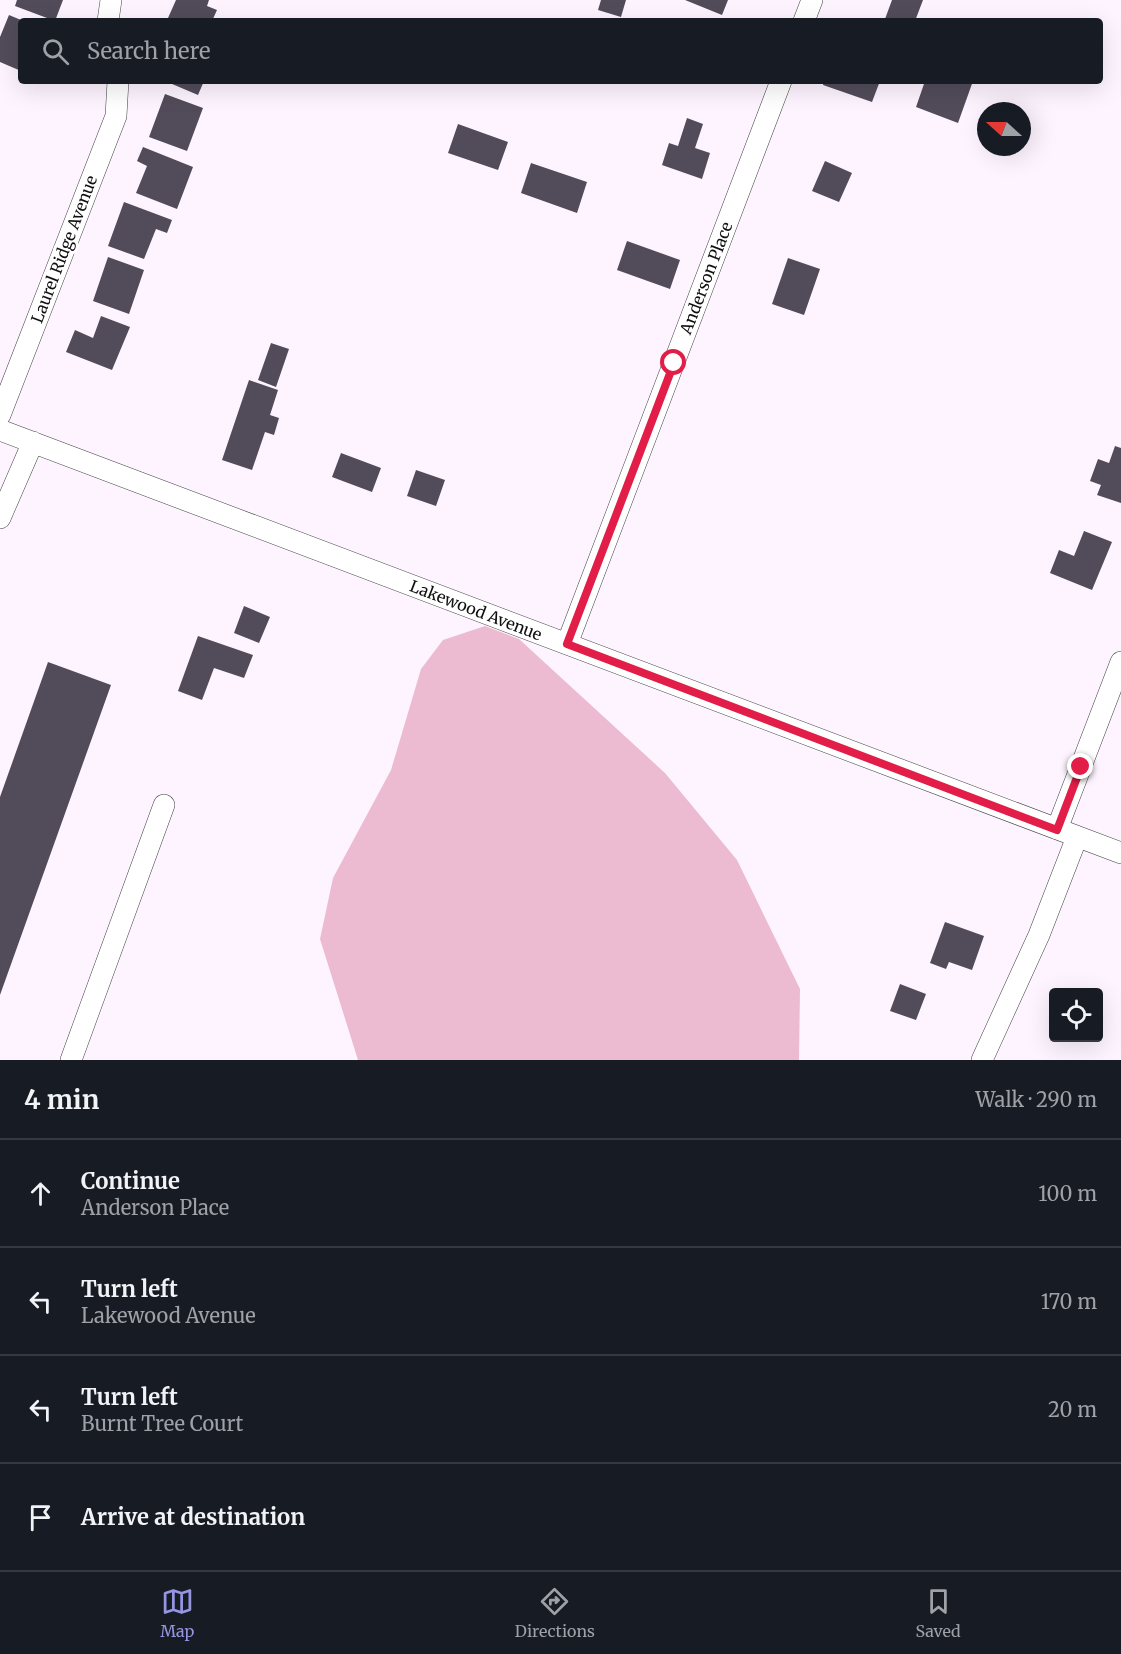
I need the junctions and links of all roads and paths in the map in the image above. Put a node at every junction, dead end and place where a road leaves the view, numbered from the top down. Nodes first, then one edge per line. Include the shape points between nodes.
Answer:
1 (111, 0) edge
2 (108, 18) edge
3 (118, 84) edge
4 (780, 84) edge
5 (0, 415) edge
6 (0, 430) edge
7 (33, 442) junction
8 (0, 518) edge
9 (567, 644) junction
10 (1121, 662) edge
11 (164, 805) dead end
12 (1067, 833) junction
13 (1121, 854) edge
14 (71, 1060) edge
15 (982, 1060) edge

1 - 2 street
3 - 5 street, Laurel Ridge Avenue via 116,116
4 - 9 street, Anderson Place
6 - 7 street, Lakewood Avenue
7 - 8 street
7 - 9 street, Lakewood Avenue
9 - 12 street, Lakewood Avenue
10 - 12 street
11 - 14 street
12 - 13 street, Lakewood Avenue
12 - 15 street via 1039,935

